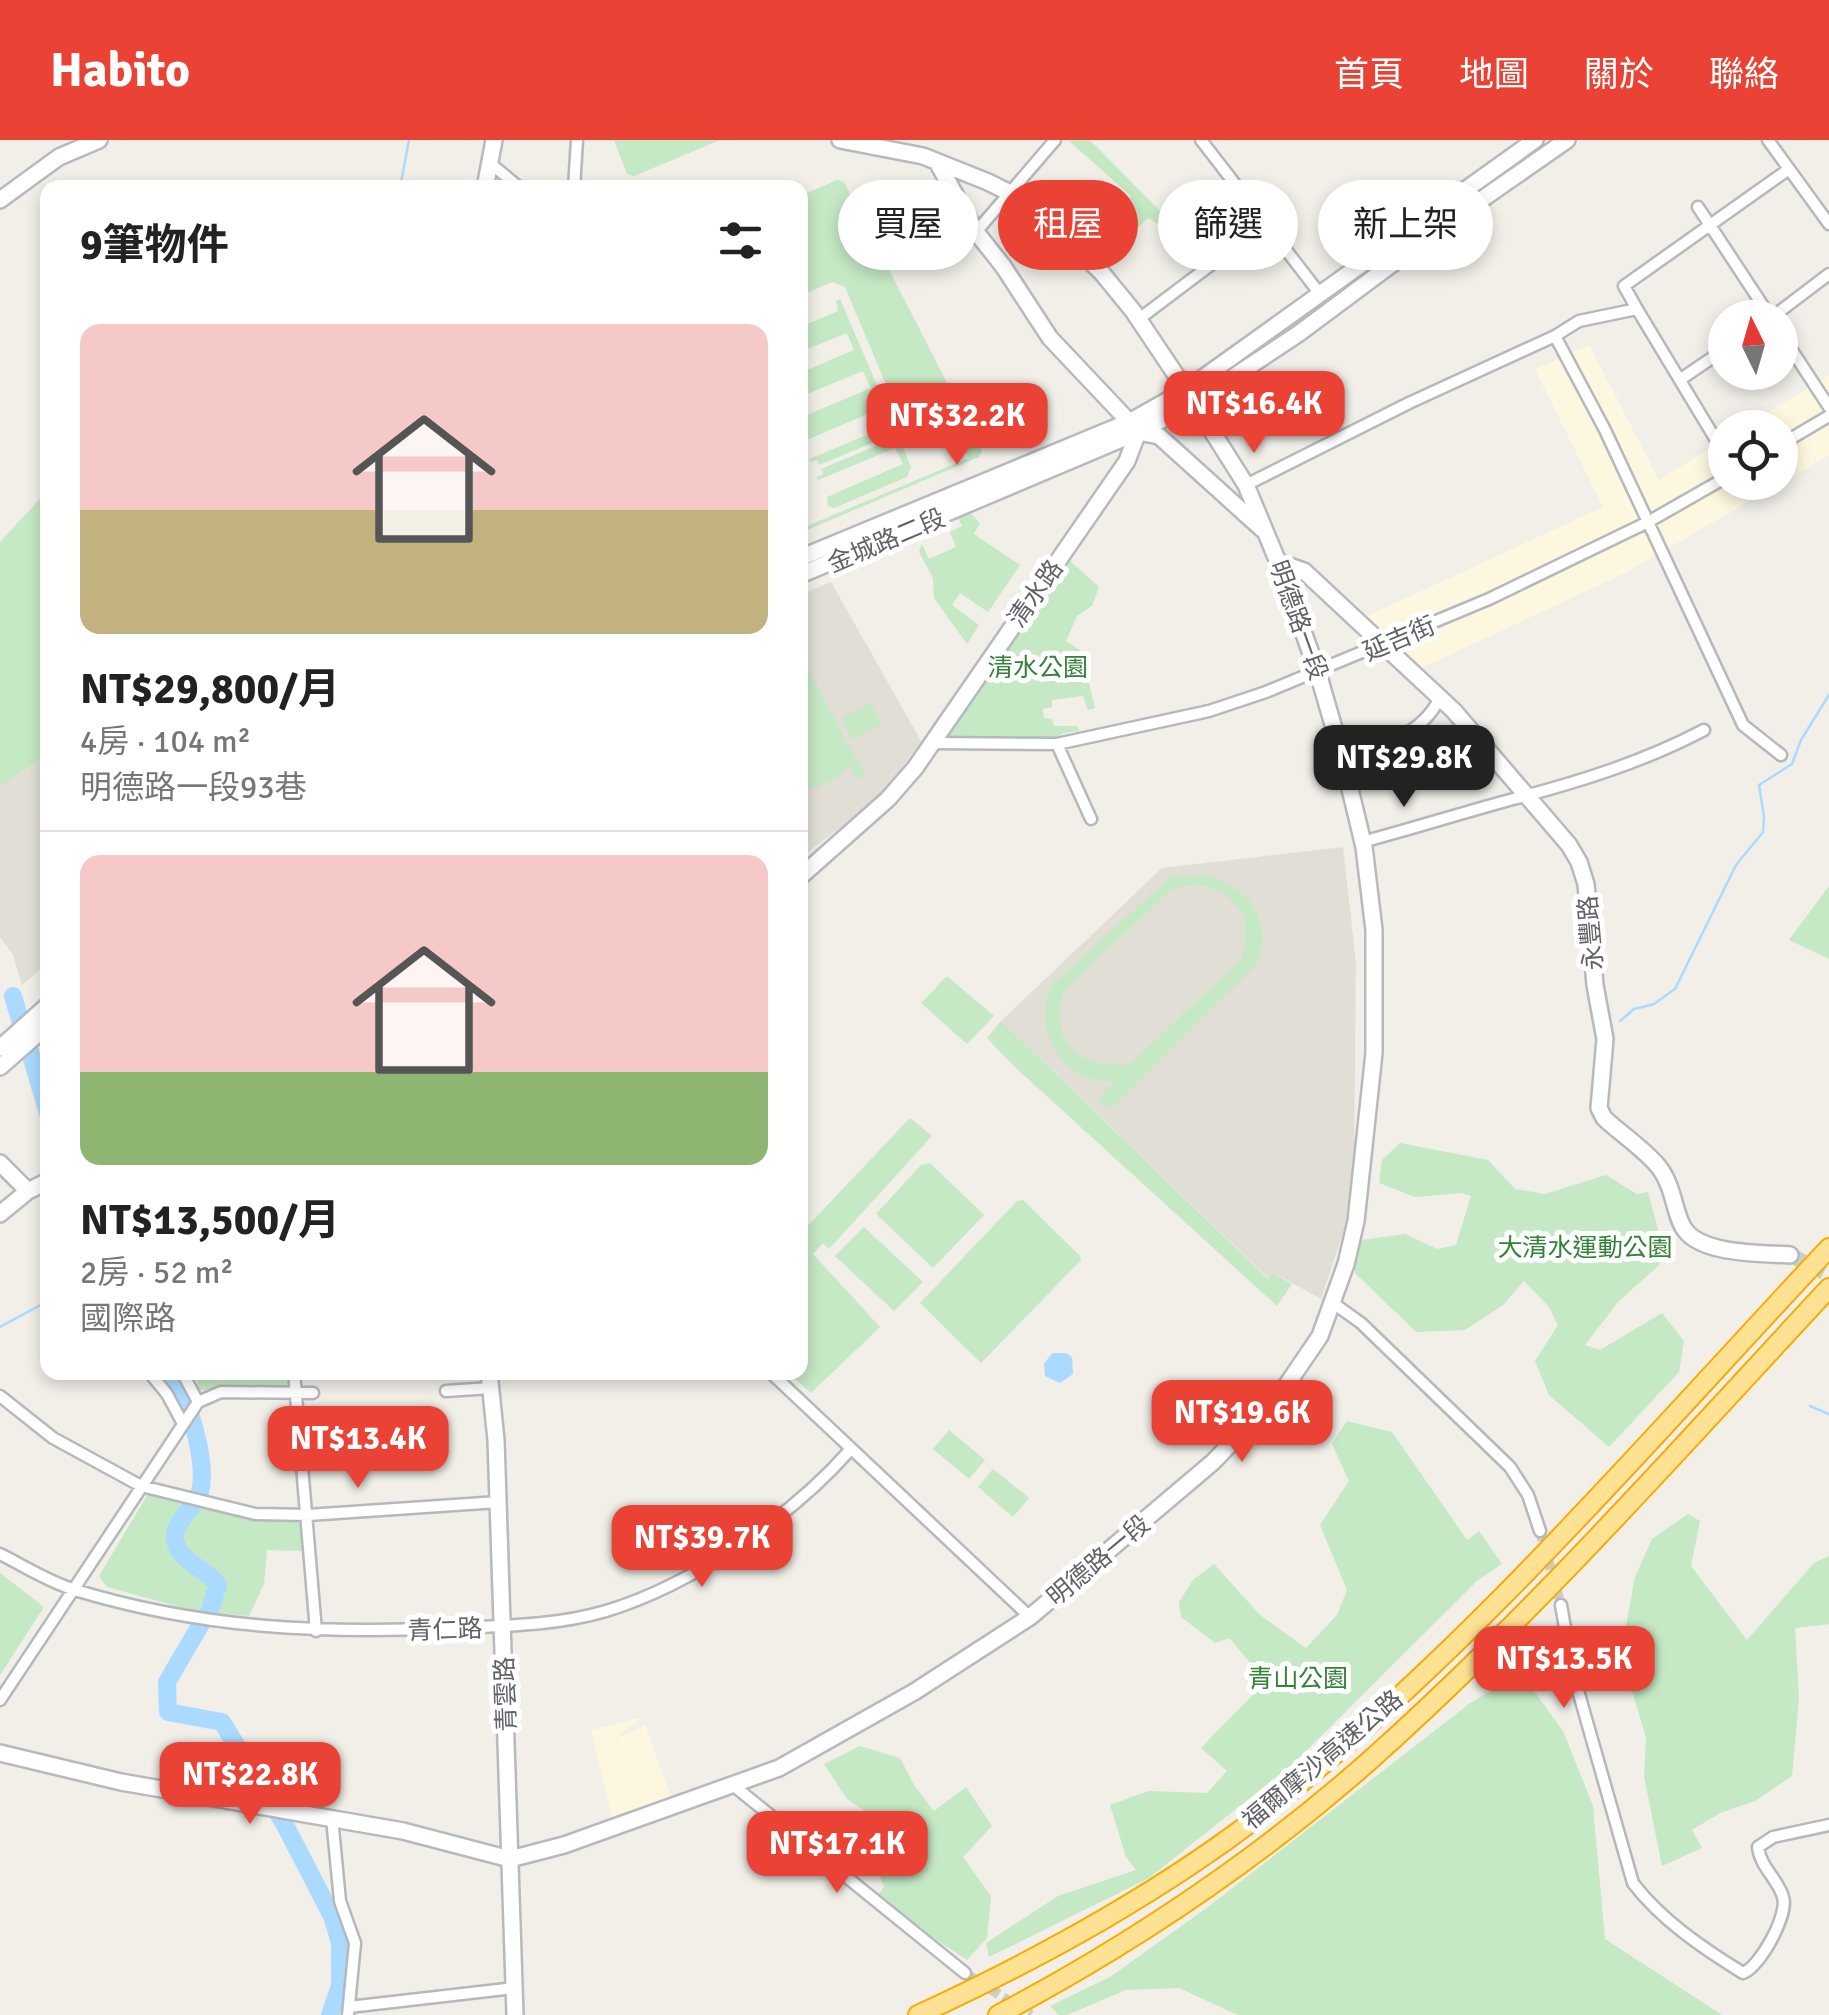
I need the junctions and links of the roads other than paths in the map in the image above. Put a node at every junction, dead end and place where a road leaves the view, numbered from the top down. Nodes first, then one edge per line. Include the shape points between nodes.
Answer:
1 (100, 140) edge
2 (494, 140) edge
3 (577, 140) edge
4 (840, 140) edge
5 (1055, 140) edge
6 (1535, 140) edge
7 (1567, 140) edge
8 (1768, 140) edge
9 (1204, 144) edge
10 (927, 152) edge
11 (490, 163) junction
12 (1789, 169) junction
13 (487, 180) edge
14 (510, 180) edge
15 (574, 180) edge
16 (944, 180) edge
17 (1022, 180) edge
18 (1231, 180) edge
19 (998, 188) edge
20 (0, 200) edge
21 (998, 207) edge
22 (1698, 207) dead end
23 (1829, 224) edge
24 (1711, 226) junction
25 (978, 230) edge
26 (978, 235) edge
27 (1298, 266) edge
28 (1099, 270) edge
29 (1204, 270) edge
30 (1829, 274) edge
31 (1320, 294) junction
32 (1759, 300) edge
33 (1795, 300) edge
34 (1637, 309) junction
35 (1139, 319) junction
36 (1555, 336) junction
37 (1798, 360) edge
38 (1708, 361) edge
39 (1681, 379) junction
40 (1190, 396) junction
41 (1829, 407) edge
42 (1829, 416) edge
43 (1708, 425) edge
44 (1134, 426) junction
45 (1798, 434) edge
46 (1246, 485) junction
47 (1708, 488) edge
48 (1648, 522) junction
49 (1266, 533) junction
50 (808, 555) edge
51 (1278, 562) junction
52 (808, 572) edge
53 (1384, 644) junction
54 (1318, 672) junction
55 (1440, 698) junction
56 (1704, 730) dead end
57 (934, 742) junction
58 (1057, 744) junction
59 (1342, 756) junction
60 (1781, 756) dead end
61 (1526, 796) junction
62 (1092, 819) dead end
63 (1362, 842) junction
64 (808, 871) edge
65 (40, 1012) edge
66 (40, 1032) edge
67 (0, 1048) edge
68 (0, 1066) edge
69 (0, 1163) edge
70 (40, 1186) edge
71 (28, 1191) junction
72 (0, 1214) edge
73 (1829, 1248) edge
74 (1790, 1255) tunnel mouth
75 (1829, 1288) edge
76 (1333, 1302) junction
77 (155, 1380) edge
78 (186, 1380) edge
79 (295, 1380) edge
80 (490, 1380) edge
81 (778, 1380) edge
82 (446, 1392) dead end
83 (296, 1393) junction
84 (313, 1393) dead end
85 (0, 1396) edge
86 (197, 1402) junction
87 (182, 1422) junction
88 (850, 1450) junction
89 (141, 1486) junction
90 (498, 1502) junction
91 (308, 1515) junction
92 (1540, 1531) tunnel mouth
93 (0, 1554) edge
94 (72, 1589) junction
95 (1561, 1605) tunnel mouth
96 (1030, 1617) junction
97 (502, 1627) junction
98 (316, 1631) junction
99 (0, 1700) edge
100 (0, 1753) edge
101 (734, 1786) junction
102 (332, 1818) junction
103 (1829, 1825) edge
104 (510, 1859) junction
105 (965, 1973) tunnel mouth
106 (514, 1988) junction
107 (348, 2011) edge
108 (515, 2015) edge
109 (918, 2015) edge
110 (998, 2015) edge

1 - 20 street via 59,157
2 - 11 street
3 - 15 street
4 - 10 street, 明德路一段
5 - 17 street
6 - 31 street
7 - 40 street via 1298,334
8 - 12 street
9 - 18 street
10 - 16 street
10 - 19 street, 明德路一段
11 - 13 street
11 - 14 street
12 - 23 street
12 - 24 street
21 - 25 street
22 - 24 street
24 - 32 street
24 - 34 street via 1624,286
26 - 44 street via 1064,355
27 - 31 street
28 - 35 street, 明德路一段
29 - 35 street
30 - 33 street
31 - 40 street
34 - 36 street via 1578,321
34 - 39 street
35 - 40 street, 明德路一段
36 - 46 street
36 - 48 street
37 - 41 street
38 - 39 street
39 - 43 street
40 - 44 street
40 - 46 street, 明德路一段
42 - 45 street
44 - 49 street via 1158,436
44 - 50 street, 金城路二段
44 - 52 street, 金城路二段
44 - 57 street, 清水路 via 1127,461
46 - 49 street, 明德路一段
47 - 48 street, 延吉街
48 - 53 street, 延吉街
48 - 60 street via 1743,724
49 - 51 street, 明德路一段
51 - 53 street, 永豐路 via 1304,571
51 - 54 street, 明德路一段
53 - 54 street, 延吉街
53 - 55 street, 永豐路
54 - 58 street, 延吉街 via 1209,711
54 - 59 street, 明德路一段
55 - 59 street via 1409,734
55 - 61 street, 永豐路
56 - 61 street via 1627,765
57 - 58 street, 延吉街
57 - 64 street, 清水路 via 888,799
58 - 62 street
59 - 63 street, 明德路一段
61 - 63 street
61 - 74 street, 永豐路 via 1569,845 1586,884 1605,1039 1599,1096 1604,1118 1657,1164 1692,1237 1722,1249
63 - 76 street, 明德路一段 via 1376,962 1374,1052 1356,1220
65 - 67 street
66 - 68 street
69 - 71 street
70 - 71 street
71 - 72 street
73 - 109 highway, 福爾摩沙高速公路 via 1483,1615 1319,1767 1236,1833 1106,1918
75 - 110 highway, 福爾摩沙高速公路 via 1504,1632 1375,1756 1207,1889
76 - 92 street via 1510,1467
76 - 96 street, 明德路一段 via 1320,1336 1262,1412 1213,1462
77 - 87 street
78 - 86 street
79 - 83 street
80 - 82 street
80 - 90 street, 青雲路
81 - 88 street
83 - 84 street
83 - 86 street via 221,1392
83 - 91 street
85 - 89 street via 53,1438
86 - 87 street
87 - 89 street
88 - 96 street
88 - 97 street, 青仁路 via 790,1505 703,1568 608,1610
89 - 91 street via 255,1514
89 - 94 street
90 - 91 street
90 - 97 street, 青雲路
91 - 98 street
93 - 94 street, 青仁路
94 - 98 street, 青仁路 via 186,1617
94 - 99 street
95 - 103 street via 1573,1673 1633,1883 1706,1950 1743,1973 1751,1970 1784,1909 1758,1846
96 - 101 street, 明德路一段 via 914,1692
97 - 98 street, 青仁路
97 - 104 street, 青雲路
100 - 102 street via 121,1782
101 - 104 street, 明德路一段
101 - 105 street
102 - 104 street
102 - 107 street via 340,1901 355,1944
104 - 106 street, 青雲路
106 - 107 street
106 - 108 street, 青雲路

